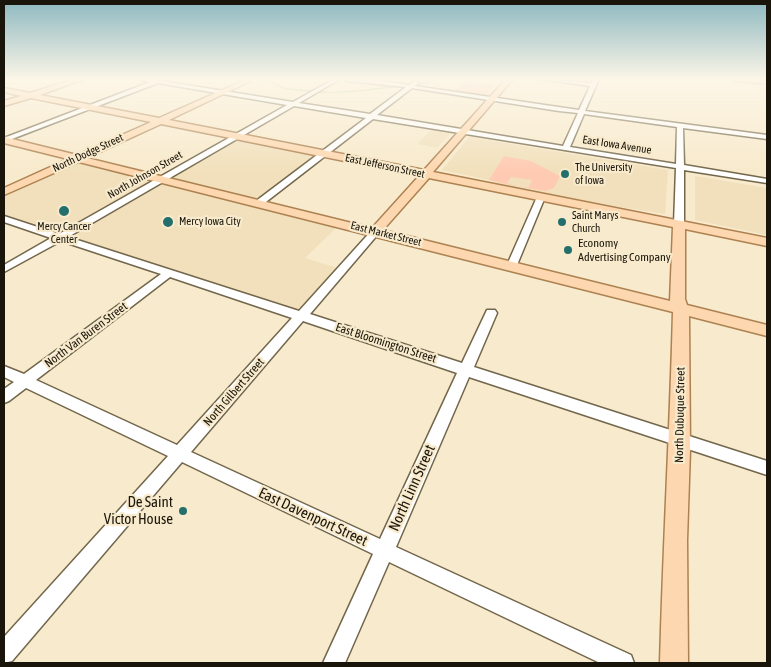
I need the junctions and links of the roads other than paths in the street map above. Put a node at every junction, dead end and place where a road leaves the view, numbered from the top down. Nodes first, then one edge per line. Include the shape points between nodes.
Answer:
1 (84, 110) edge
2 (107, 110) edge
3 (184, 110) edge
4 (281, 110) edge
5 (341, 110) edge
6 (381, 110) edge
7 (481, 110) edge
8 (570, 110) edge
9 (582, 112) junction
10 (374, 116) junction
11 (160, 121) junction
12 (680, 126) junction
13 (463, 130) junction
14 (237, 136) junction
15 (767, 137) edge
16 (4, 140) edge
17 (566, 148) junction
18 (325, 154) junction
19 (77, 158) junction
20 (680, 166) junction
21 (425, 174) junction
22 (162, 179) junction
23 (767, 181) edge
24 (4, 192) edge
25 (542, 198) junction
26 (259, 203) junction
27 (4, 219) edge
28 (679, 224) junction
29 (376, 231) junction
30 (59, 238) junction
31 (767, 242) edge
32 (512, 265) junction
33 (4, 269) edge
34 (169, 273) junction
35 (681, 308) junction
36 (491, 313) dead end
37 (300, 316) junction
38 (767, 330) edge
39 (466, 369) junction
40 (4, 371) edge
41 (25, 381) junction
42 (4, 397) edge
43 (680, 439) junction
44 (179, 454) junction
45 (767, 468) edge
46 (384, 551) junction
47 (4, 653) edge
48 (334, 663) edge
49 (623, 663) edge
50 (674, 663) edge

1 - 16 street
2 - 11 main road, East Jefferson Street
3 - 11 main road, North Dodge Street
4 - 14 street, North Johnson Street
5 - 10 street, East Iowa Avenue
6 - 10 street
7 - 13 main road, North Gilbert Street
8 - 9 street
9 - 12 street
9 - 17 street
10 - 13 street, East Iowa Avenue
10 - 18 street
11 - 14 main road, East Jefferson Street
11 - 19 main road, North Dodge Street
12 - 15 street
12 - 20 street, North Dubuque Street
13 - 17 street, East Iowa Avenue
13 - 21 main road, North Gilbert Street
14 - 18 main road, East Jefferson Street
14 - 22 street, North Johnson Street
16 - 19 main road, East Market Street
17 - 20 street, East Iowa Avenue
18 - 21 main road, East Jefferson Street
18 - 26 street
19 - 22 main road, East Market Street
19 - 24 main road, North Dodge Street
20 - 23 street, East Iowa Avenue
20 - 28 street, North Dubuque Street
21 - 25 main road, East Jefferson Street
21 - 29 main road, North Gilbert Street
22 - 26 main road, East Market Street
22 - 30 street, North Johnson Street
25 - 28 main road, East Jefferson Street
25 - 32 street
26 - 29 main road, East Market Street
27 - 30 street, East Bloomington Street
28 - 31 main road, East Jefferson Street
28 - 35 main road, North Dubuque Street via 677,299
29 - 32 main road, East Market Street
29 - 37 street, North Gilbert Street
30 - 33 street, North Johnson Street
30 - 34 street, East Bloomington Street
32 - 35 main road, East Market Street
34 - 37 street, East Bloomington Street
34 - 41 street, North Van Buren Street
35 - 38 main road, East Market Street
35 - 43 main road, North Dubuque Street
36 - 39 street, North Linn Street
37 - 39 street, East Bloomington Street
37 - 44 street, North Gilbert Street
39 - 43 street, East Bloomington Street
39 - 46 street, North Linn Street
40 - 41 street, East Davenport Street
41 - 42 street, North Van Buren Street
41 - 44 street, East Davenport Street
43 - 45 street, East Bloomington Street
43 - 50 main road, North Dubuque Street
44 - 46 street, East Davenport Street
44 - 47 street, North Gilbert Street
46 - 48 street, North Linn Street
46 - 49 street, East Davenport Street

